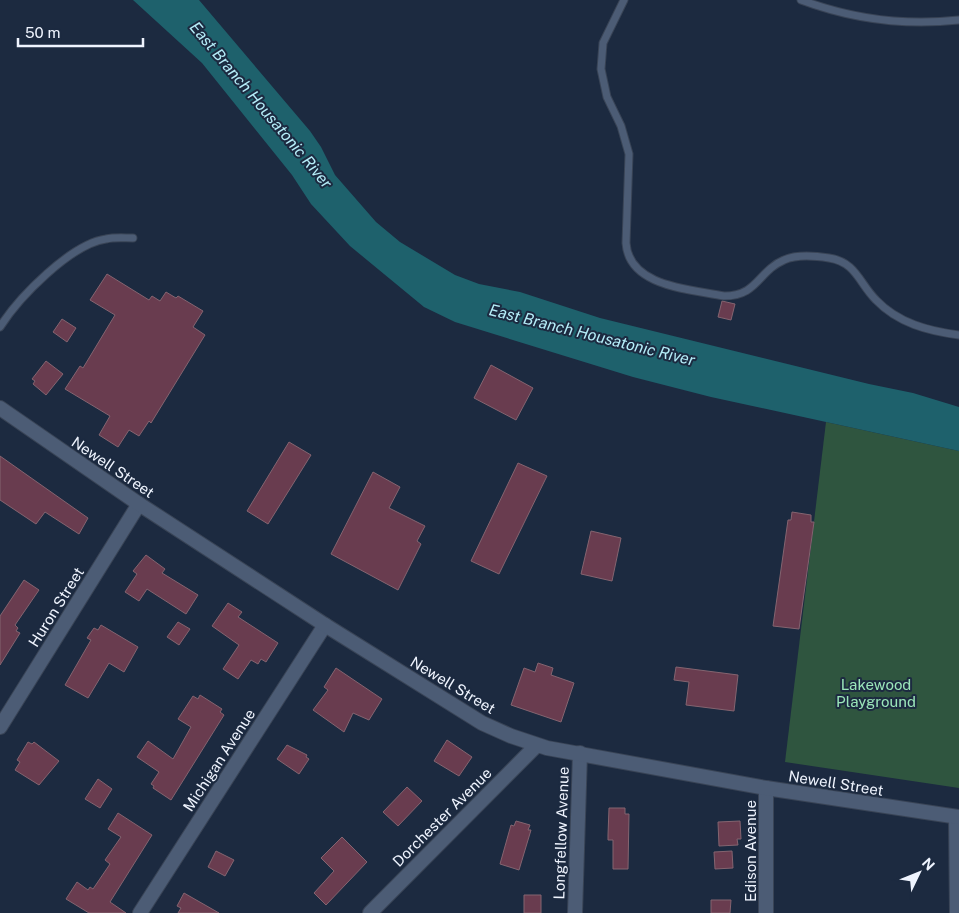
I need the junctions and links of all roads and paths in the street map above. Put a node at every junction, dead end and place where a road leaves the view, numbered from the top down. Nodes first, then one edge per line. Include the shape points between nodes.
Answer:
1 (624, 0) edge
2 (801, 0) edge
3 (959, 20) edge
4 (133, 238) dead end
5 (0, 327) edge
6 (959, 335) edge
7 (0, 408) edge
8 (139, 504) junction
9 (325, 625) junction
10 (0, 728) edge
11 (536, 745) junction
12 (580, 753) junction
13 (766, 788) junction
14 (958, 817) edge
15 (140, 913) edge
16 (370, 913) edge
17 (575, 913) edge
18 (766, 913) edge
19 (957, 913) edge

1 - 6 lane via 603,43 601,69 607,97 627,144 626,253 634,267 650,279 734,296 750,290 776,265 790,258 833,259 853,267 875,299 898,316 926,329
2 - 3 lane via 831,10 898,22
4 - 5 lane via 105,239 77,250 39,280
7 - 8 street, Newell Street
8 - 9 street, Newell Street
8 - 10 street, Huron Street
9 - 11 street, Newell Street via 482,722
9 - 15 street, Michigan Avenue
11 - 12 street, Newell Street
11 - 16 street, Dorchester Avenue
12 - 13 street, Newell Street
12 - 17 street, Longfellow Avenue
13 - 14 street, Newell Street
13 - 18 street, Edison Avenue
14 - 19 street

